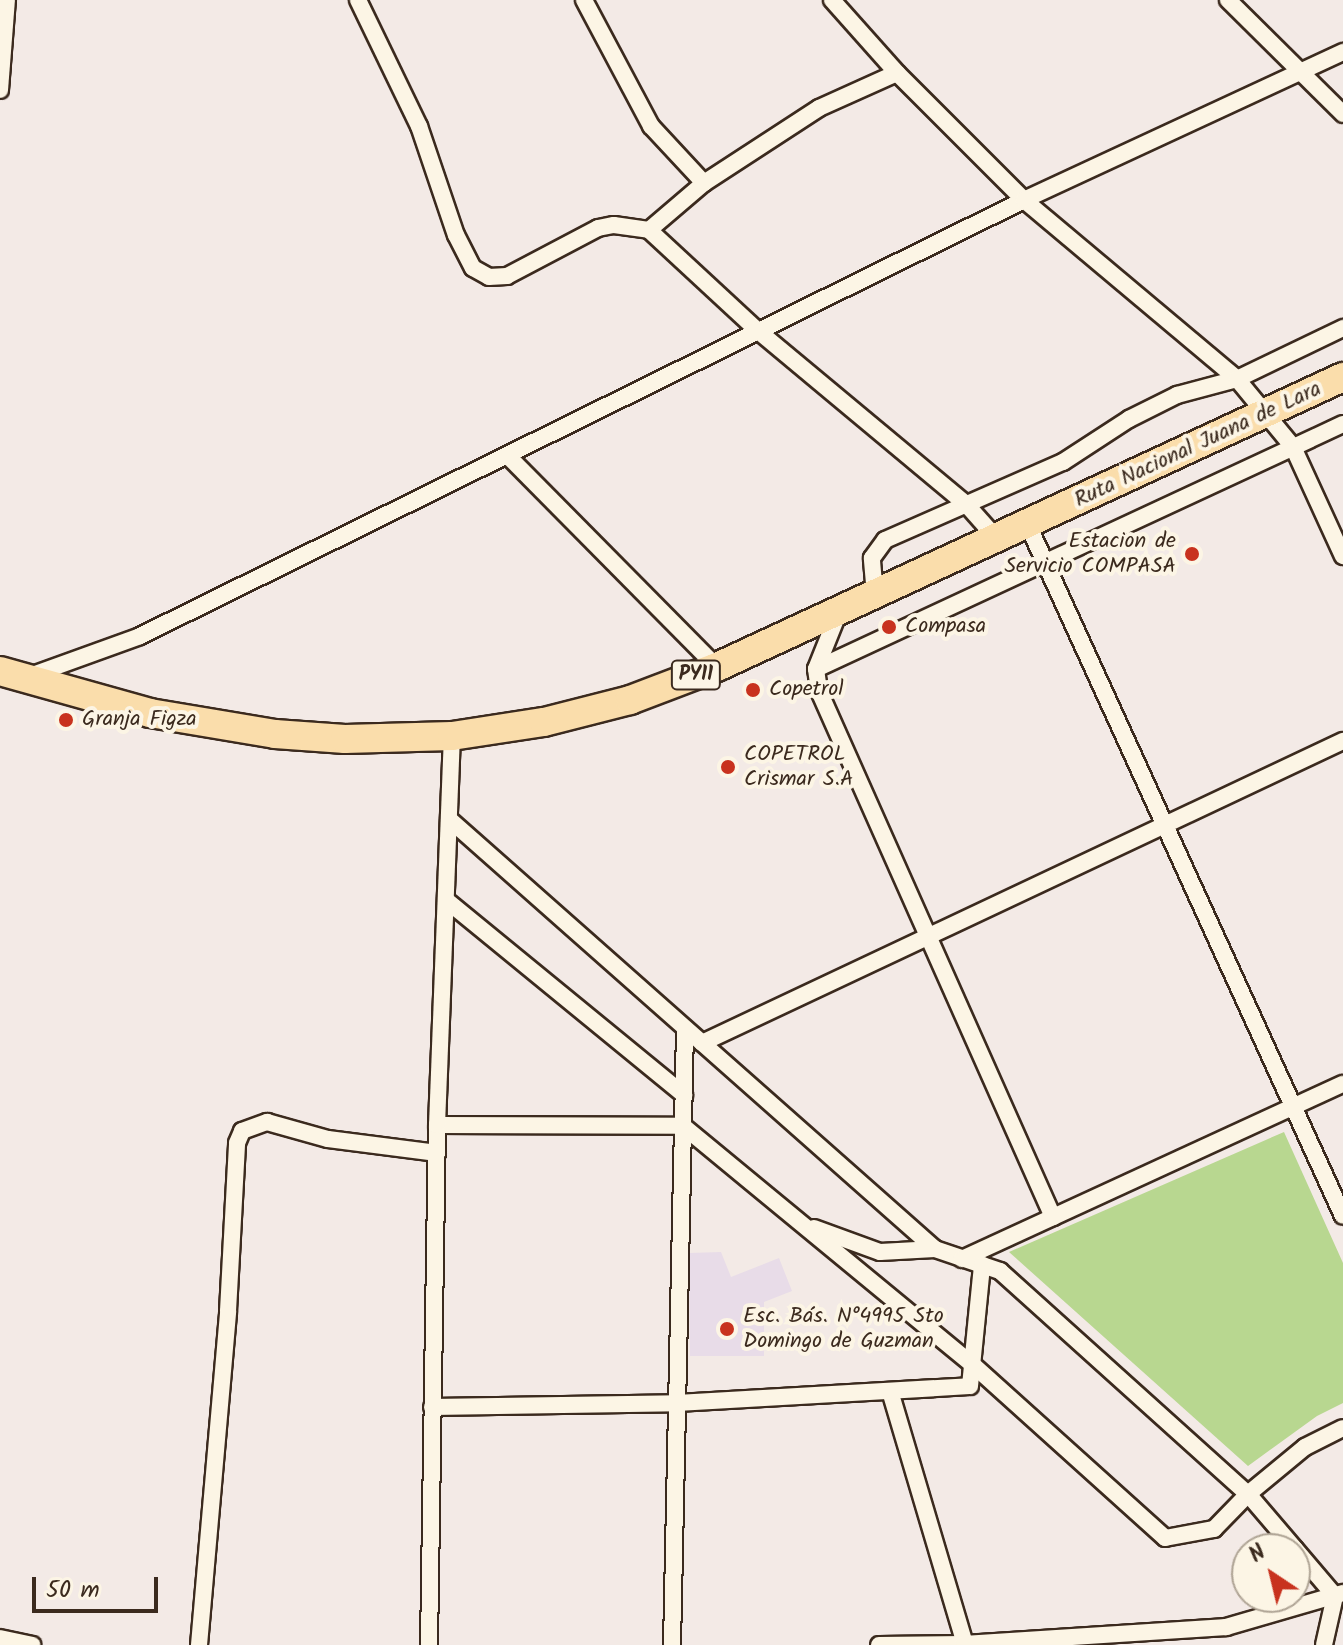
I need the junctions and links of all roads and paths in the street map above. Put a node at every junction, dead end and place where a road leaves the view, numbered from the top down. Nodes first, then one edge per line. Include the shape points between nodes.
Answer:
1 (7, 0) edge
2 (358, 0) edge
3 (584, 0) edge
4 (832, 0) edge
5 (1228, 0) edge
6 (1343, 52) edge
7 (897, 73) junction
8 (1298, 73) junction
9 (0, 90) edge
10 (1343, 114) edge
11 (704, 183) junction
12 (1024, 200) junction
13 (649, 230) junction
14 (1343, 328) edge
15 (757, 330) junction
16 (1343, 377) edge
17 (1237, 379) junction
18 (1266, 413) junction
19 (1343, 424) edge
20 (1293, 447) junction
21 (508, 456) junction
22 (966, 504) junction
23 (1028, 525) junction
24 (998, 540) junction
25 (1343, 556) edge
26 (1045, 563) junction
27 (875, 595) junction
28 (838, 614) junction
29 (717, 667) junction
30 (816, 669) junction
31 (13, 674) edge
32 (452, 736) junction
33 (1343, 741) edge
34 (449, 819) junction
35 (1166, 825) junction
36 (446, 900) junction
37 (930, 936) junction
38 (685, 1029) junction
39 (702, 1043) junction
40 (1343, 1084) edge
41 (684, 1095) junction
42 (1295, 1106) junction
43 (437, 1125) junction
44 (683, 1126) junction
45 (437, 1153) junction
46 (1343, 1216) edge
47 (1053, 1217) junction
48 (801, 1223) junction
49 (935, 1249) junction
50 (962, 1259) junction
51 (982, 1265) junction
52 (972, 1364) junction
53 (890, 1391) junction
54 (677, 1403) junction
55 (432, 1407) junction
56 (1343, 1428) edge
57 (1248, 1494) junction
58 (1281, 1533) edge
59 (1311, 1566) edge
60 (1339, 1595) edge
61 (0, 1638) edge
62 (964, 1644) edge
63 (32, 1645) edge
64 (199, 1645) edge
65 (429, 1645) edge
66 (672, 1645) edge
67 (879, 1645) edge
68 (1324, 1645) edge

1 - 9 street
2 - 13 street via 419,126 456,235 473,268 489,277 507,276 598,228
3 - 11 street via 651,126
4 - 7 street
5 - 8 street
6 - 8 street
7 - 11 street via 819,108
7 - 12 street
8 - 10 street
8 - 12 street
11 - 13 street
12 - 15 street
12 - 17 street
13 - 15 street
14 - 17 street
15 - 21 street
15 - 22 street
16 - 18 highway, Ruta Nacional Juana de Lara / PY11
17 - 18 street
17 - 22 street via 1177,395 1063,462
18 - 20 street
18 - 23 highway, Ruta Nacional Juana de Lara / PY11
19 - 20 street
20 - 25 street
20 - 26 street
21 - 29 street
21 - 31 street via 140,636
22 - 24 street
22 - 27 street via 878,546 872,558
23 - 24 highway, Ruta Nacional Juana de Lara / PY11
23 - 26 street
24 - 27 highway, Ruta Nacional Juana de Lara / PY11
26 - 30 street
26 - 35 street
27 - 28 highway, Ruta Nacional Juana de Lara / PY11
28 - 29 highway, Ruta Nacional Juana de Lara / PY11
28 - 30 street
29 - 32 highway, Ruta Nacional Juana de Lara / PY11 via 630,700 544,722
30 - 37 street via 819,691
31 - 32 highway, Ruta Nacional Juana de Lara / PY11 via 150,713 249,731 345,739
32 - 34 street
33 - 35 street
34 - 36 street
34 - 38 street
35 - 37 street
35 - 42 street
36 - 41 street
36 - 43 street
37 - 39 street
37 - 47 street
38 - 39 street
38 - 41 street
39 - 49 street
40 - 42 street
41 - 44 street
42 - 46 street
42 - 47 street
43 - 44 street
43 - 45 street
44 - 48 street
44 - 54 street
45 - 55 street
45 - 64 street via 328,1139 267,1122 242,1131
47 - 50 street
48 - 49 street via 880,1252
48 - 52 street
49 - 50 street
50 - 51 street
51 - 52 street
51 - 57 street via 1000,1271
52 - 53 street via 970,1386
52 - 57 street via 1165,1538 1214,1529
53 - 54 street
53 - 62 street
54 - 55 street
54 - 66 street
55 - 65 street
56 - 57 street via 1305,1447
57 - 58 street
59 - 60 street
60 - 62 street via 1226,1627
60 - 68 street
61 - 63 street
62 - 67 street

